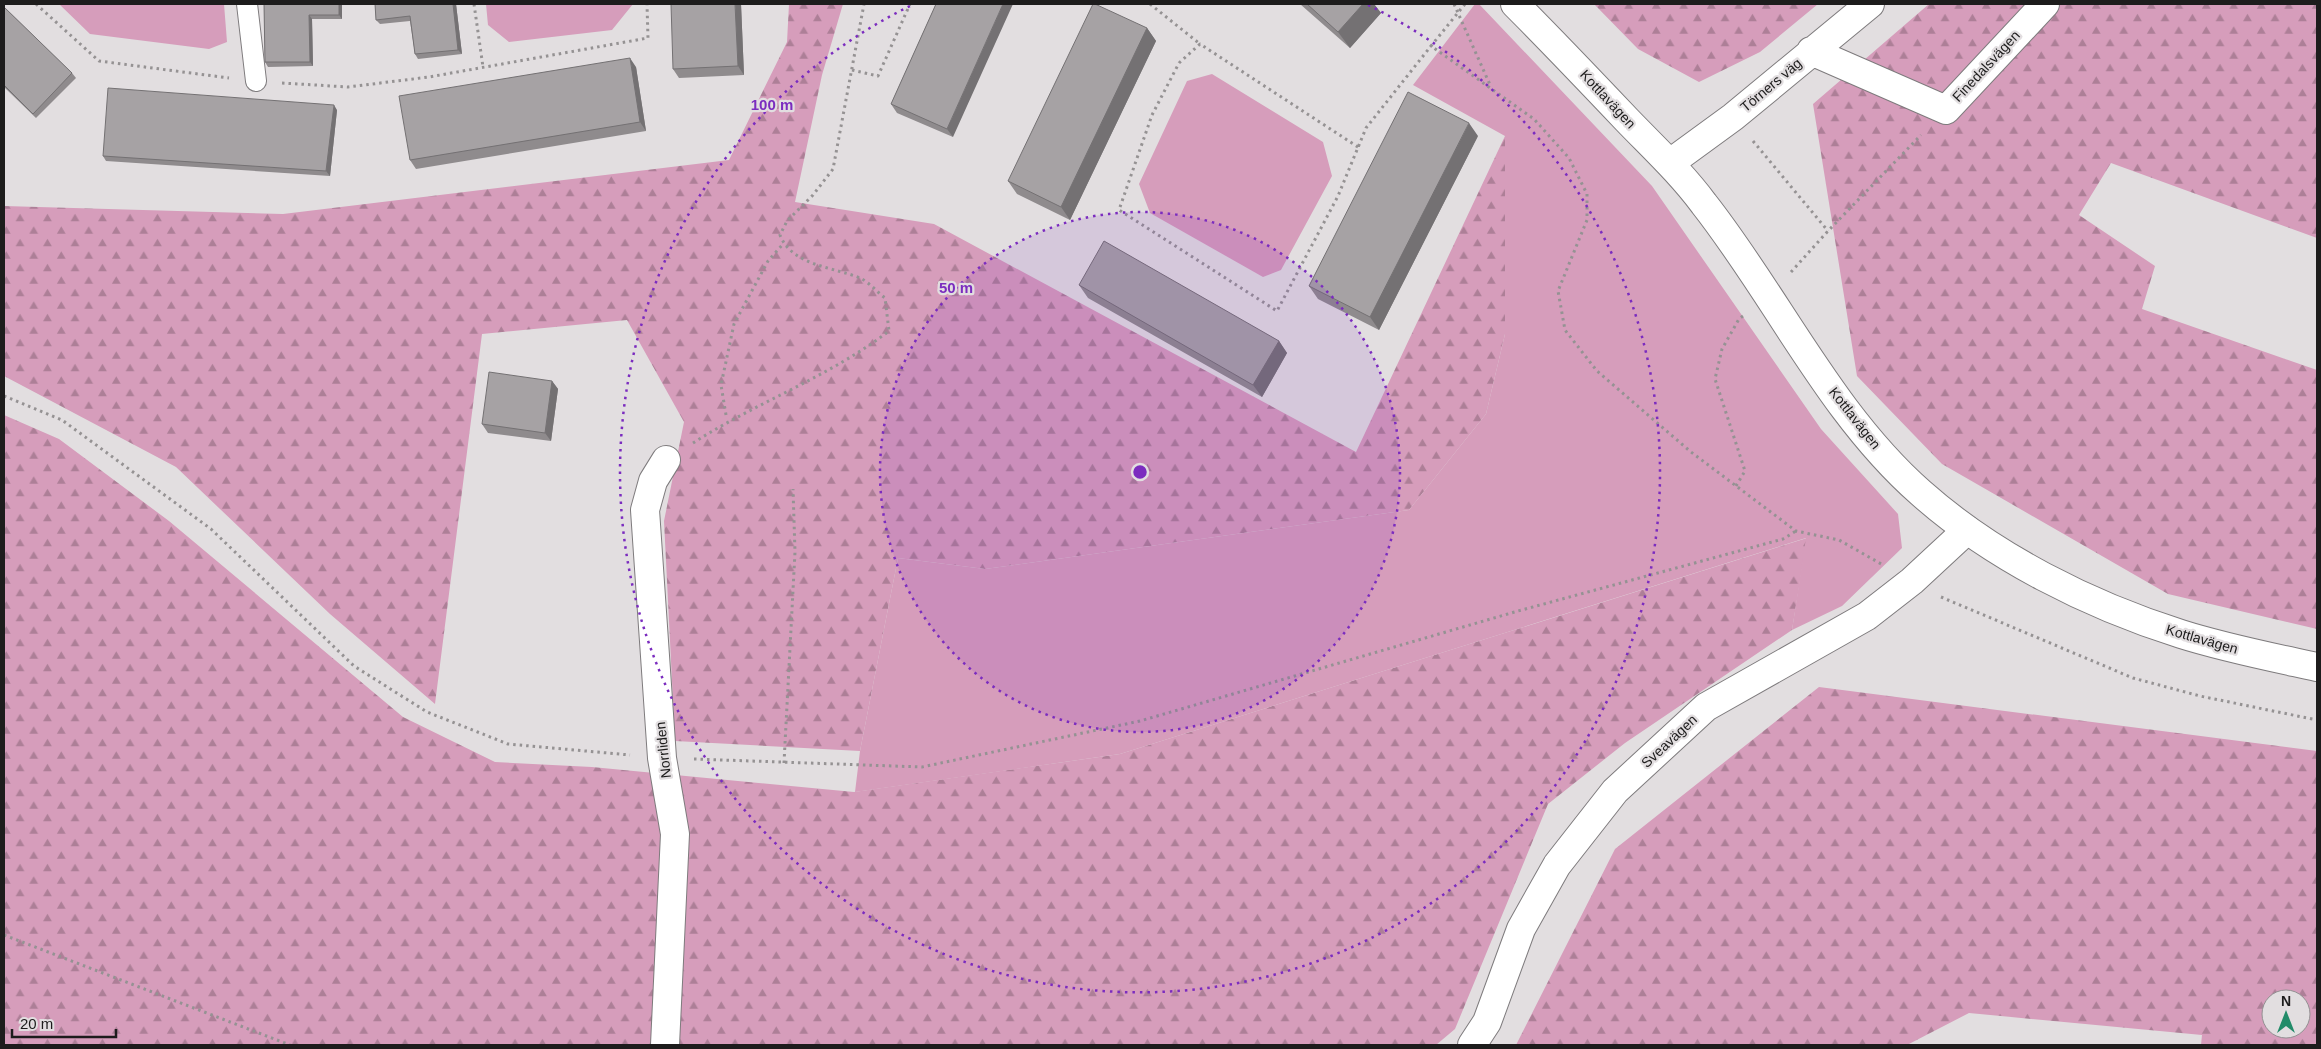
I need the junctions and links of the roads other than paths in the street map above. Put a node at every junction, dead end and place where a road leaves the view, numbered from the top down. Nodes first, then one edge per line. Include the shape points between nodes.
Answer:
1 (247, 4) edge
2 (1514, 4) edge
3 (1870, 4) edge
4 (2045, 4) edge
5 (1811, 51) junction
6 (256, 81) road end
7 (1670, 163) junction
8 (666, 460) road end
9 (1967, 530) junction
10 (2317, 667) edge
11 (665, 1045) edge
12 (1472, 1045) edge

1 - 6 lane
2 - 7 street, Kottlavägen
3 - 5 street, Törners väg
4 - 5 street, Finedalsvägen via 1946,110
5 - 7 street, Törners väg via 1732,117
7 - 9 street, Kottlavägen via 1705,204 1848,413 1920,493
8 - 11 street, Norrliden via 653,481 644,510 662,758 675,834
9 - 10 street, Kottlavägen via 2043,576 2120,613 2242,651
9 - 12 street, Sveavägen via 1912,581 1867,616 1706,707 1615,791 1557,865 1521,929 1487,1022

